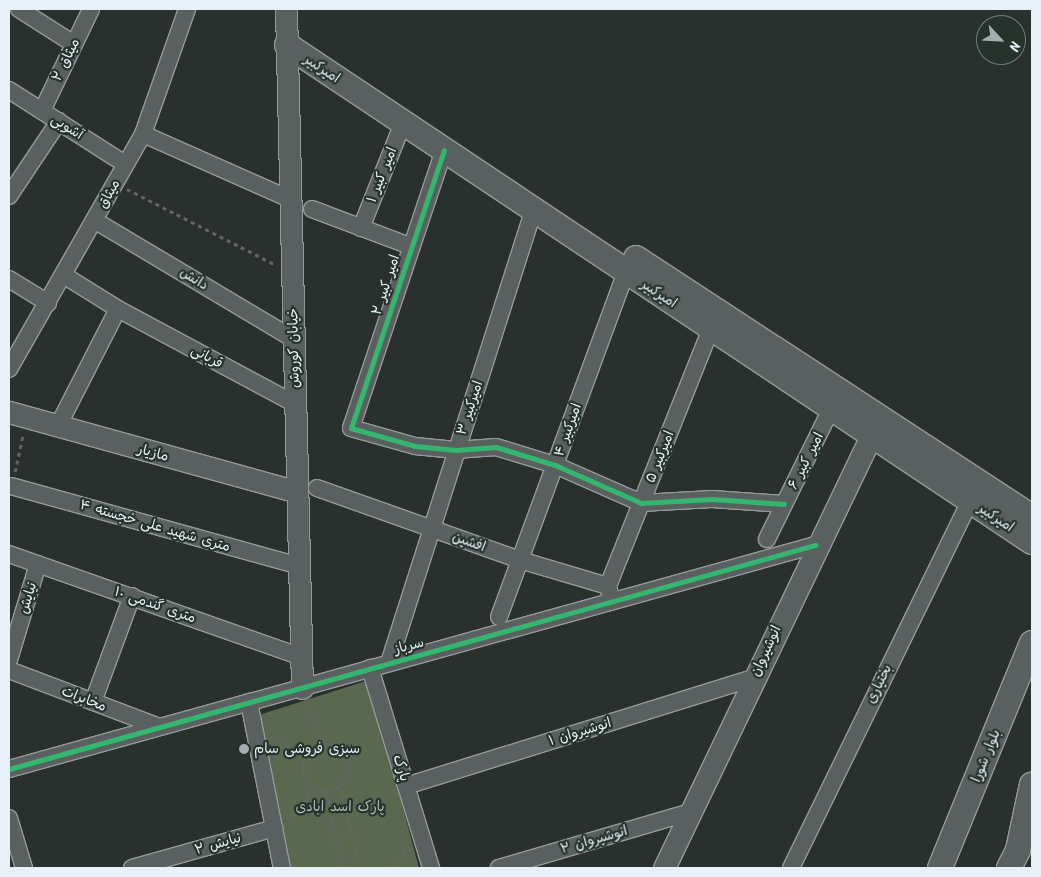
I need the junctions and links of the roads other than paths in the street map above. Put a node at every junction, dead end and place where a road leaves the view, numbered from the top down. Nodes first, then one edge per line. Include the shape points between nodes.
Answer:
1 (19, 9) edge
2 (91, 9) edge
3 (187, 9) edge
4 (286, 28) edge
5 (74, 44) junction
6 (9, 90) edge
7 (42, 111) junction
8 (59, 121) junction
9 (404, 123) junction
10 (143, 134) junction
11 (444, 150) junction
12 (125, 164) junction
13 (506, 182) junction
14 (9, 196) edge
15 (290, 199) junction
16 (312, 209) dead end
17 (534, 210) junction
18 (94, 220) junction
19 (361, 228) junction
20 (410, 246) junction
21 (626, 272) junction
22 (65, 276) junction
23 (9, 279) edge
24 (48, 303) junction
25 (118, 309) junction
26 (711, 328) junction
27 (294, 339) junction
28 (9, 369) edge
29 (295, 404) junction
30 (831, 409) junction
31 (18, 415) edge
32 (58, 426) junction
33 (871, 435) junction
34 (456, 450) junction
35 (555, 465) junction
36 (11, 486) road end
37 (307, 490) junction
38 (970, 501) junction
39 (641, 503) junction
40 (784, 504) junction
41 (1032, 517) edge
42 (431, 528) junction
43 (767, 540) dead end
44 (1032, 542) edge
45 (816, 545) junction
46 (9, 554) edge
47 (520, 560) junction
48 (38, 564) junction
49 (299, 566) junction
50 (610, 594) junction
51 (132, 596) junction
52 (499, 617) dead end
53 (1032, 643) edge
54 (302, 657) junction
55 (9, 660) edge
56 (389, 663) junction
57 (370, 668) junction
58 (9, 670) edge
59 (753, 678) junction
60 (302, 688) junction
61 (93, 702) junction
62 (249, 702) junction
63 (160, 727) junction
64 (9, 769) edge
65 (1032, 784) edge
66 (406, 786) junction
67 (690, 812) junction
68 (9, 818) edge
69 (274, 828) junction
70 (1020, 852) edge
71 (24, 868) edge
72 (132, 868) edge
73 (282, 868) edge
74 (431, 868) edge
75 (498, 868) edge
76 (664, 868) edge
77 (791, 868) edge
78 (940, 868) edge

1 - 5 street
2 - 5 street, میثاق ۲
3 - 10 street, میثاق
4 - 9 main road, امیرکبیر
4 - 13 main road, امیرکبیر
4 - 15 street, خیابان کوروش
5 - 7 street, میثاق ۲
6 - 7 street, آشوبی
7 - 8 street, آشوبی
8 - 12 street, آشوبی
8 - 14 street
9 - 11 main road, امیرکبیر
9 - 19 street, امیر کبیر ۱
10 - 12 street, میثاق
10 - 15 street
11 - 13 main road, امیرکبیر
11 - 20 street, امیر کبیر ۲
12 - 18 street, میثاق
13 - 17 main road, امیرکبیر
13 - 41 main road, امیرکبیر
15 - 27 street, خیابان کوروش
16 - 19 street
17 - 21 main road, امیرکبیر
17 - 34 street, امیرکبیر ۳
18 - 22 street, میثاق
18 - 27 street, دانش
19 - 20 street
20 - 34 street, امیر کبیر ۲ via 351,428 415,446
21 - 26 main road, امیرکبیر
21 - 35 street, امیرکبیر ۴
22 - 24 street, میثاق
22 - 25 street, قربانی
23 - 24 street
24 - 28 street, میثاق
25 - 29 street, قربانی
25 - 32 street
26 - 30 main road, امیرکبیر
26 - 39 street, امیرکبیر ۵
27 - 29 street, خیابان کوروش
29 - 37 street, خیابان کوروش
30 - 33 main road, امیرکبیر
30 - 40 street, امیر کبیر ۶
31 - 32 street, مازیار
32 - 37 street, مازیار
33 - 38 main road, امیرکبیر
33 - 45 street, انوشیروان
34 - 35 street via 496,447
34 - 42 street, امیرکبیر ۳
35 - 39 street
35 - 47 street, امیرکبیر ۴
36 - 49 street, ۴ متری شهید علی خجسته
37 - 42 street, افشین
37 - 49 street, خیابان کوروش
38 - 44 main road, امیرکبیر
38 - 77 street, بختیاری
39 - 40 street via 712,499
39 - 50 street, امیرکبیر ۵
40 - 43 street, امیر کبیر ۶
42 - 47 street, افشین
42 - 56 street, امیرکبیر ۳
45 - 50 street, سرباز
45 - 59 street, انوشیروان
46 - 48 street, ۱۰ متری گندمی
47 - 50 street, افشین
47 - 52 street, امیرکبیر ۴
48 - 51 street, ۱۰ متری گندمی
48 - 55 street, نیایش
49 - 54 street, خیابان کوروش
50 - 56 street, سرباز
51 - 54 street, ۱۰ متری گندمی
51 - 61 street
53 - 78 main road, بلوار شورا
54 - 60 street, خیابان کوروش
56 - 57 street, سرباز
57 - 60 street, سرباز
57 - 66 street, پارک
58 - 61 street, مخابرات
59 - 66 street, انوشیروان ۱
59 - 67 street, انوشیروان
60 - 62 street, سرباز
61 - 63 street, مخابرات
62 - 63 street, سرباز
62 - 69 street
63 - 64 street, سرباز
65 - 70 main road
66 - 74 street, پارک
67 - 75 street, انوشیروان ۲
67 - 76 street, انوشیروان
68 - 71 street
69 - 72 street, نیایش ۲
69 - 73 street

